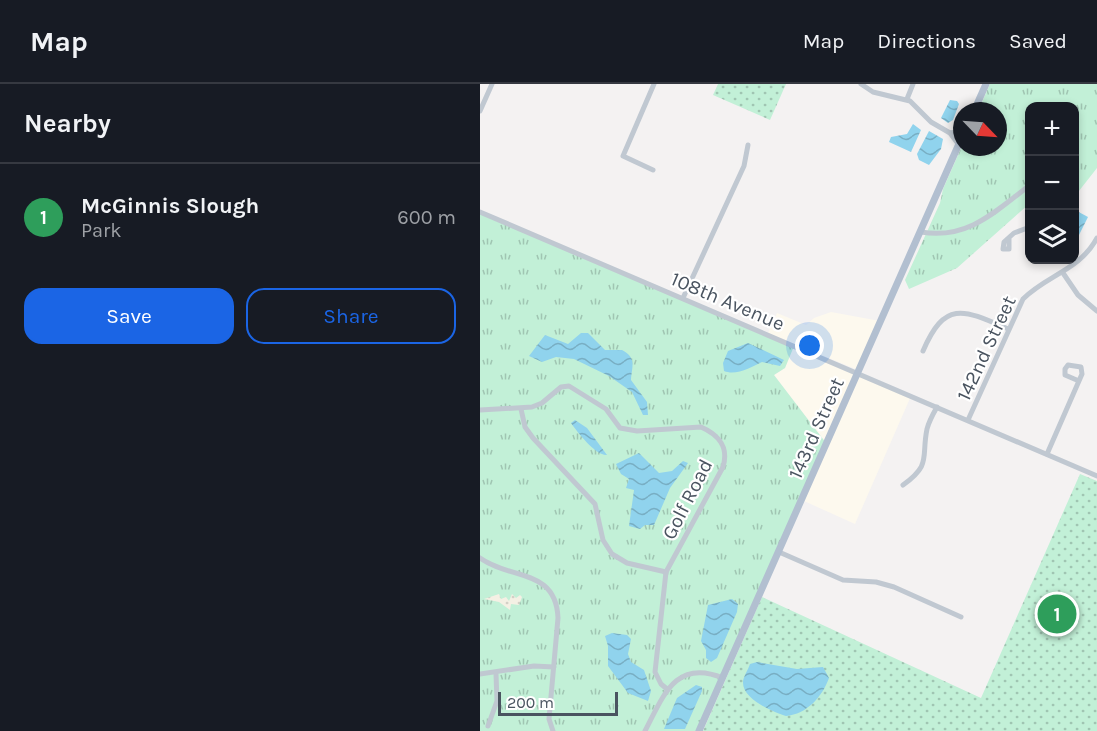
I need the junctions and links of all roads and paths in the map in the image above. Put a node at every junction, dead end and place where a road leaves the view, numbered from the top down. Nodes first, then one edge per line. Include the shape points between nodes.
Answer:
1 (492, 84) edge
2 (654, 84) edge
3 (861, 84) edge
4 (914, 84) edge
5 (986, 84) edge
6 (907, 99) junction
7 (978, 102) edge
8 (480, 111) edge
9 (953, 132) edge
10 (950, 133) junction
11 (953, 137) edge
12 (748, 145) dead end
13 (954, 156) edge
14 (653, 170) dead end
15 (1025, 188) edge
16 (480, 212) edge
17 (1025, 229) edge
18 (921, 232) junction
19 (1009, 238) dead end
20 (1097, 238) edge
21 (1063, 273) junction
22 (683, 298) junction
23 (1097, 311) edge
24 (1008, 328) junction
25 (923, 351) dead end
26 (859, 372) junction
27 (1079, 381) dead end
28 (937, 407) junction
29 (521, 409) junction
30 (480, 410) edge
31 (968, 420) junction
32 (1047, 454) junction
33 (1097, 476) edge
34 (903, 485) dead end
35 (779, 552) junction
36 (480, 558) edge
37 (666, 572) junction
38 (961, 617) dead end
39 (554, 667) junction
40 (480, 674) edge
41 (496, 674) junction
42 (723, 678) junction
43 (667, 689) junction
44 (488, 726) dead end
45 (553, 731) edge
46 (645, 731) edge
47 (699, 731) edge

1 - 8 street
2 - 14 street via 623,156
3 - 6 street via 877,93
4 - 6 street
5 - 7 main road
6 - 10 street via 931,122
9 - 10 street
10 - 11 street
12 - 22 street via 744,166
13 - 18 main road, 143rd Street
15 - 18 street via 958,232
16 - 22 street, 108th Avenue
17 - 19 street
18 - 26 main road, 143rd Street
20 - 21 street, 142nd Street via 1083,258
21 - 23 street via 1078,295
21 - 24 street, 142nd Street via 1031,291
22 - 26 street, 108th Avenue
24 - 25 street via 959,313 940,320 932,328
24 - 31 street, 142nd Street
26 - 28 street, 108th Avenue
26 - 35 main road, 143rd Street
27 - 32 street
28 - 31 street, 108th Avenue
28 - 34 street via 926,431 922,467
29 - 30 street, Golf Road
29 - 37 street via 525,427 533,438 595,504 603,540 612,554 627,563
29 - 37 street, Golf Road via 542,404 555,391 569,386 606,409 620,428 637,431 701,427 717,436 725,450 723,467
31 - 32 street, 108th Avenue
32 - 33 street, 108th Avenue
35 - 38 street via 837,579 894,587
35 - 42 main road, 143rd Street
36 - 39 street via 492,566 536,580 552,595 558,618
37 - 43 street, Golf Road via 655,672
39 - 41 street via 534,666
39 - 45 street via 549,719
40 - 41 street
41 - 44 street via 497,701
42 - 43 street via 690,673
42 - 47 main road, 143rd Street
43 - 46 street

